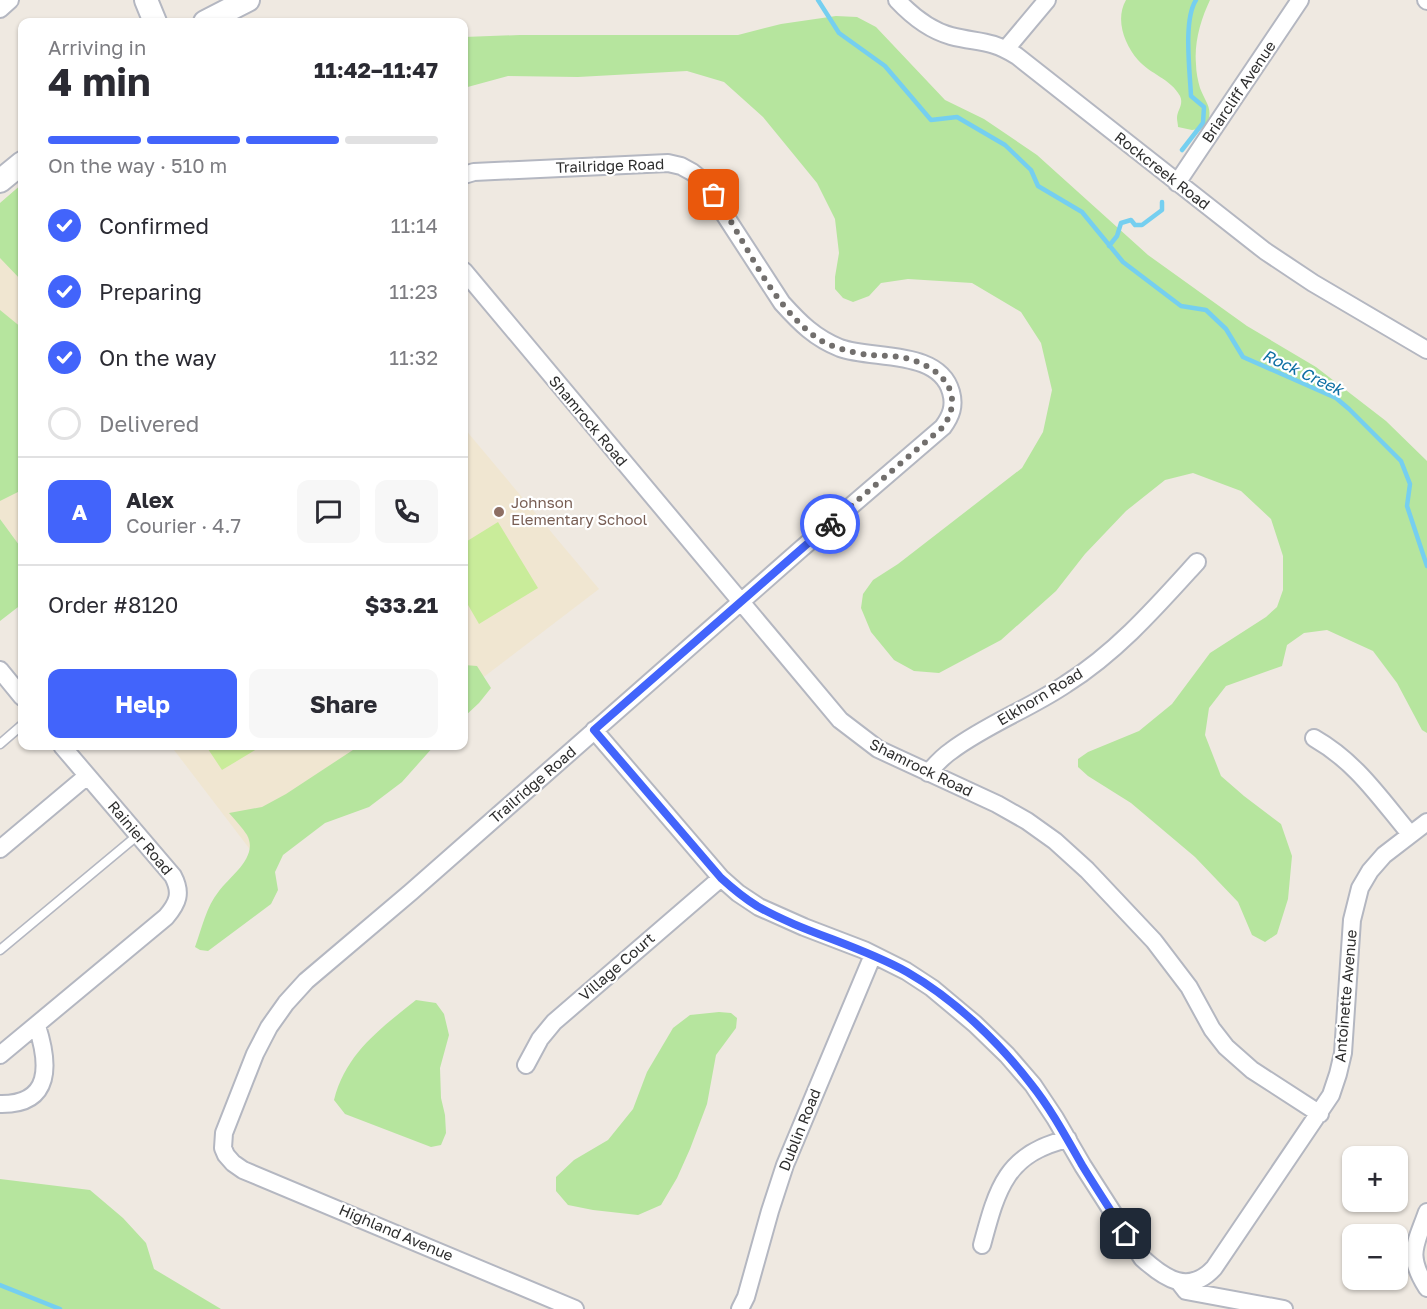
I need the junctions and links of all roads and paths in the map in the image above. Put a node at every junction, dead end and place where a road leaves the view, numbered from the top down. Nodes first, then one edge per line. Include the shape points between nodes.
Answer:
1 (10, 0) edge
2 (146, 0) edge
3 (249, 0) edge
4 (897, 0) edge
5 (1047, 0) edge
6 (1300, 0) edge
7 (0, 9) edge
8 (153, 18) edge
9 (213, 18) edge
10 (1006, 49) junction
11 (18, 166) edge
12 (468, 174) edge
13 (0, 181) edge
14 (1177, 183) junction
15 (468, 276) edge
16 (1427, 350) edge
17 (1197, 562) dead end
18 (741, 602) junction
19 (0, 670) edge
20 (18, 692) edge
21 (18, 728) edge
22 (594, 730) junction
23 (1314, 738) dead end
24 (0, 744) edge
25 (65, 750) edge
26 (927, 773) junction
27 (87, 776) junction
28 (1427, 822) edge
29 (1410, 834) junction
30 (138, 835) junction
31 (0, 849) edge
32 (721, 878) junction
33 (0, 950) edge
34 (873, 955) junction
35 (37, 1026) junction
36 (0, 1055) edge
37 (526, 1065) dead end
38 (0, 1104) edge
39 (1320, 1113) junction
40 (1068, 1139) junction
41 (223, 1148) joint
42 (1427, 1212) edge
43 (982, 1245) dead end
44 (1179, 1282) junction
45 (1427, 1288) edge
46 (575, 1309) edge
47 (740, 1309) edge
48 (1284, 1309) edge

1 - 7 street
2 - 8 street
3 - 9 street
4 - 10 street, Rockcreek Road via 938,32
5 - 10 street
6 - 14 street, Briarcliff Avenue
10 - 14 street, Rockcreek Road
11 - 13 street
12 - 18 street, Trailridge Road via 637,163 681,166 702,180 782,303 816,337 843,349 915,361 937,373 949,387 952,408 943,427
14 - 16 street, Rockcreek Road via 1265,251
15 - 18 street, Shamrock Road
17 - 26 street, Elkhorn Road via 1100,660 1066,685 948,752
18 - 22 street, Trailridge Road
18 - 26 street, Shamrock Road via 840,720 878,749
19 - 20 street
21 - 24 lane
22 - 32 street
22 - 41 street, Trailridge Road via 299,988 269,1027 255,1054 224,1133
23 - 29 street via 1351,764
25 - 27 street, Rainier Road
26 - 39 street, Shamrock Road via 997,804 1055,841 1154,941 1189,987 1226,1047 1252,1070
27 - 30 street, Rainier Road
27 - 31 street
28 - 29 street, Antoinette Avenue
29 - 39 street, Antoinette Avenue via 1383,855 1360,888 1352,920 1343,1053 1331,1095
30 - 33 lane
30 - 35 street, Rainier Road via 173,876 178,885 177,903 166,918
32 - 34 street via 759,907
32 - 37 street, Village Court via 554,1022
34 - 40 street via 933,988 975,1024 1033,1085
34 - 47 street, Dublin Road via 785,1165
35 - 36 street, Rainier Road
35 - 38 street via 45,1054 44,1078 25,1100
39 - 44 street, Antoinette Avenue via 1215,1268 1198,1280
40 - 43 street via 1036,1149 1011,1168 993,1204
40 - 44 street via 1142,1258
41 - 46 street, Highland Avenue via 232,1163 243,1170
42 - 45 street via 1413,1252 1415,1267
44 - 48 street via 1186,1291

